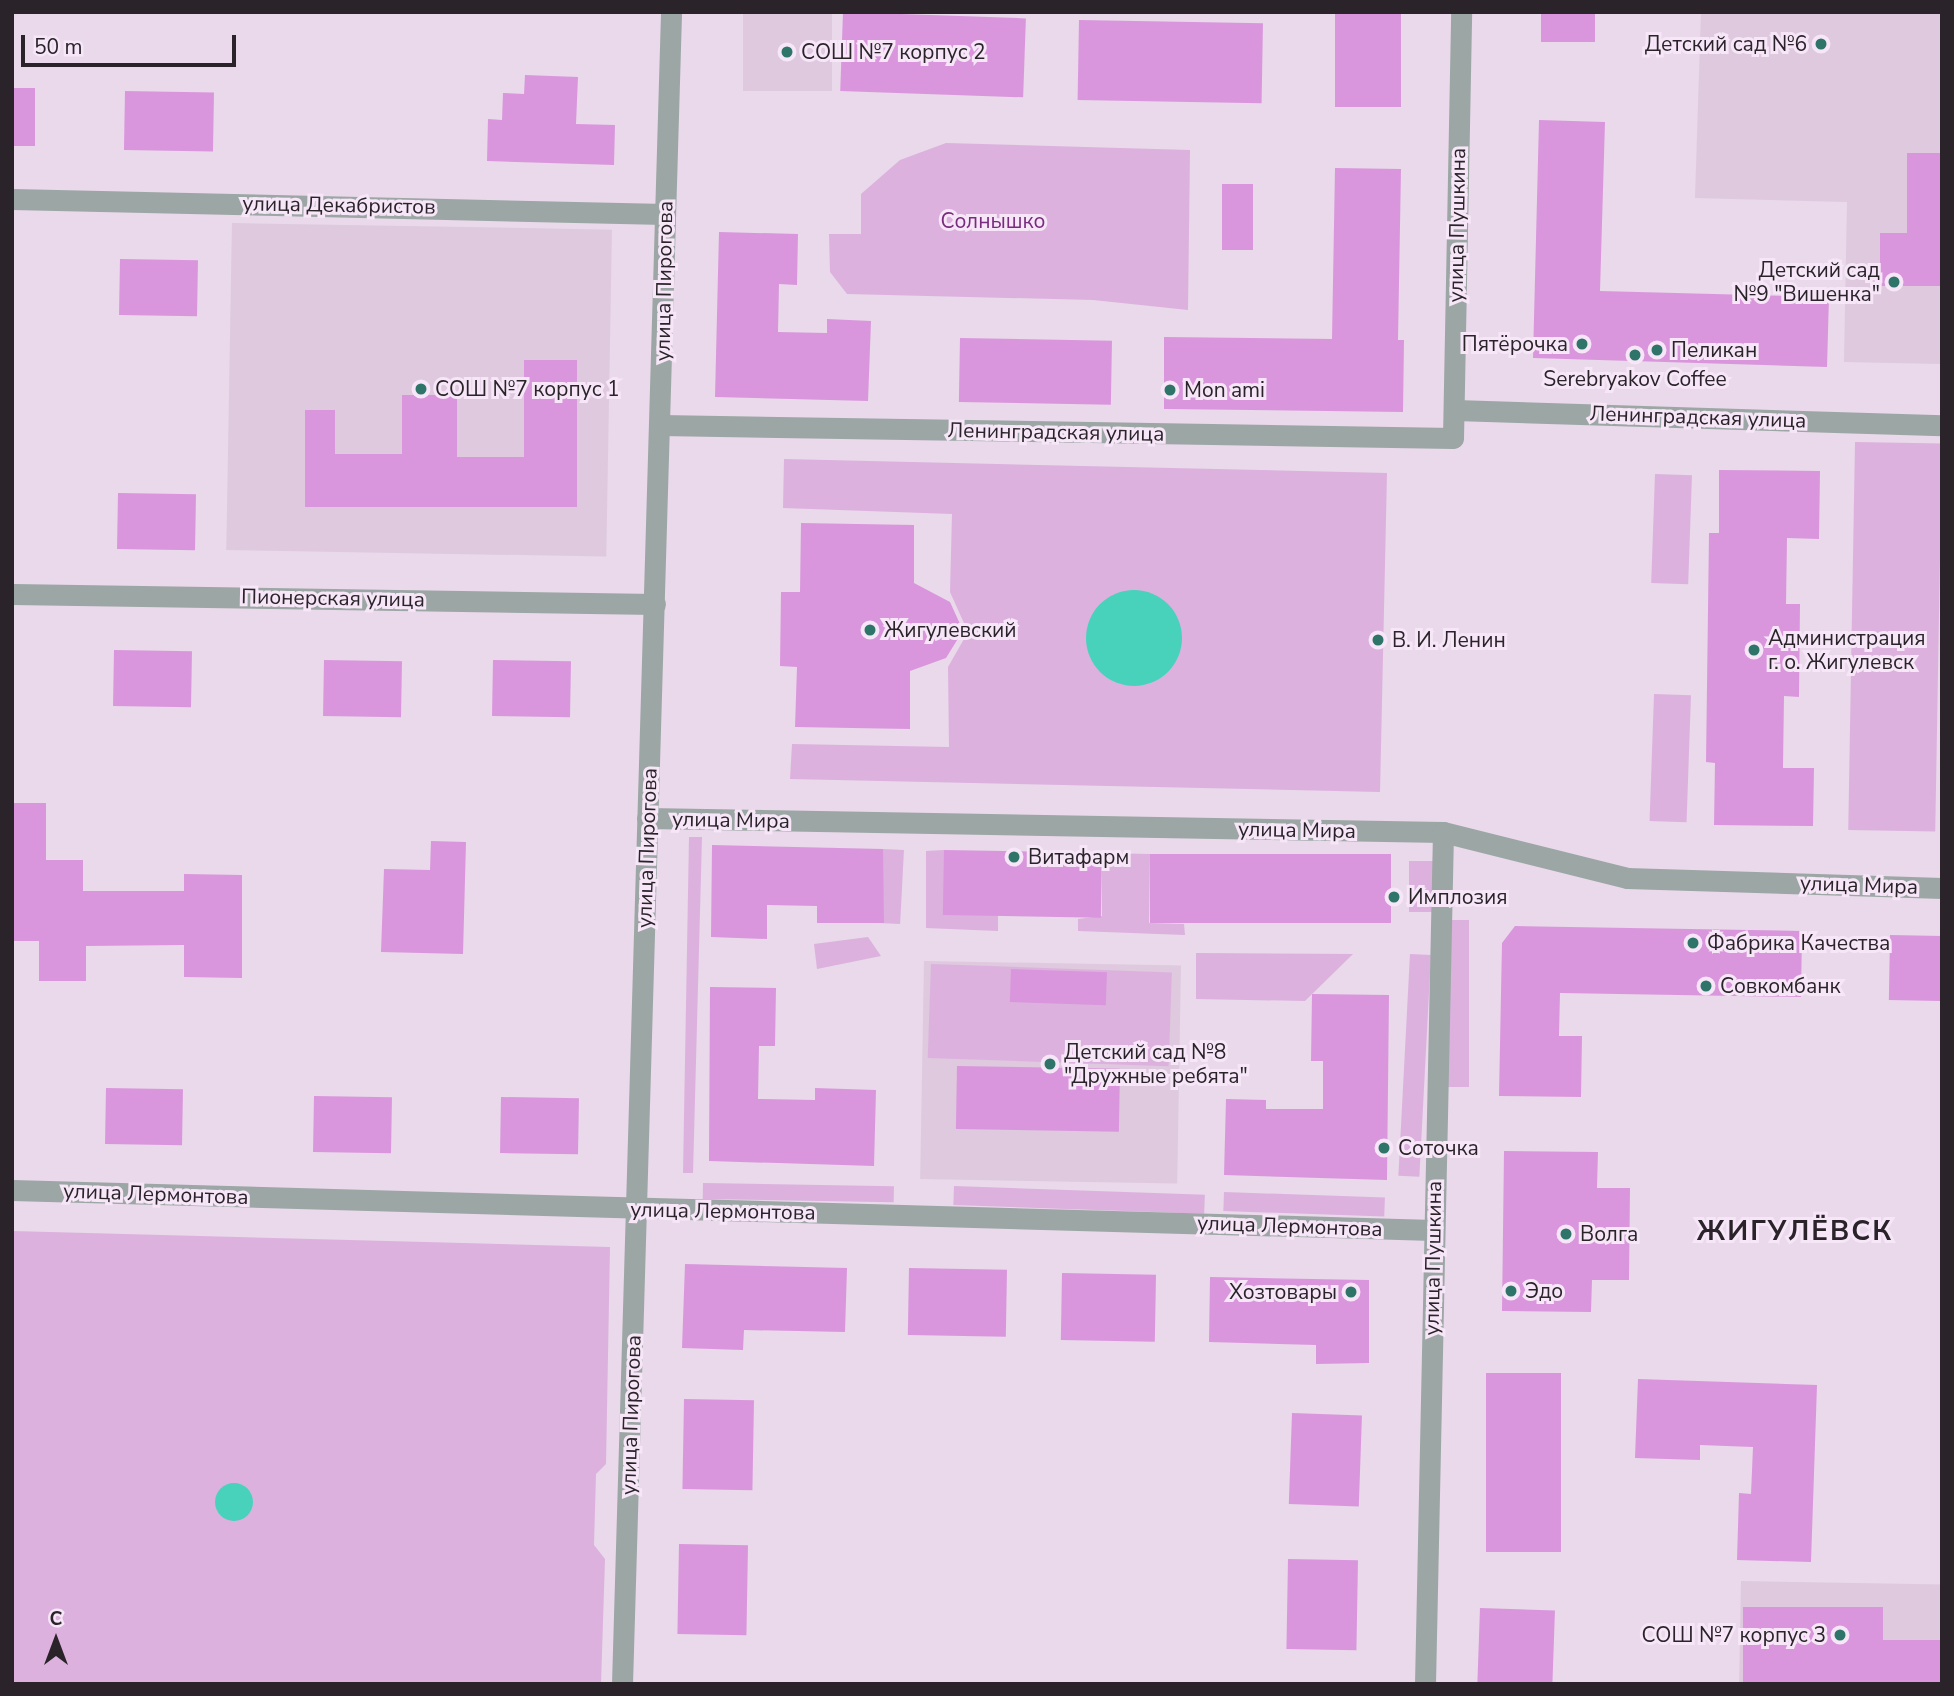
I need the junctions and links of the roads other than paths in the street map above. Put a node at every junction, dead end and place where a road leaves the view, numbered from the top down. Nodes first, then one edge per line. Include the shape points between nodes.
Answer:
1 (671, 12) edge
2 (1461, 12) edge
3 (12, 199) edge
4 (665, 214) junction
5 (1455, 410) junction
6 (660, 425) junction
7 (1942, 425) edge
8 (1453, 438) joint
9 (12, 594) edge
10 (654, 604) junction
11 (647, 818) junction
12 (1443, 832) junction
13 (1942, 888) edge
14 (12, 1189) edge
15 (638, 1209) junction
16 (1433, 1230) junction
17 (621, 1684) edge
18 (1425, 1684) edge

1 - 4 street, улица Пирогова
2 - 5 street, улица Пушкина
3 - 4 street, улица Декабристов
4 - 6 street, улица Пирогова
5 - 7 street, Ленинградская улица
5 - 8 street, улица Пушкина
6 - 8 street, Ленинградская улица
6 - 10 street, улица Пирогова
9 - 10 street, Пионерская улица
10 - 11 street, улица Пирогова
11 - 12 street, улица Мира
11 - 15 street, улица Пирогова
12 - 13 street, улица Мира via 1627,878
12 - 16 street, улица Пушкина
14 - 15 street, улица Лермонтова
15 - 16 street, улица Лермонтова
15 - 17 street, улица Пирогова
16 - 18 street, улица Пушкина

